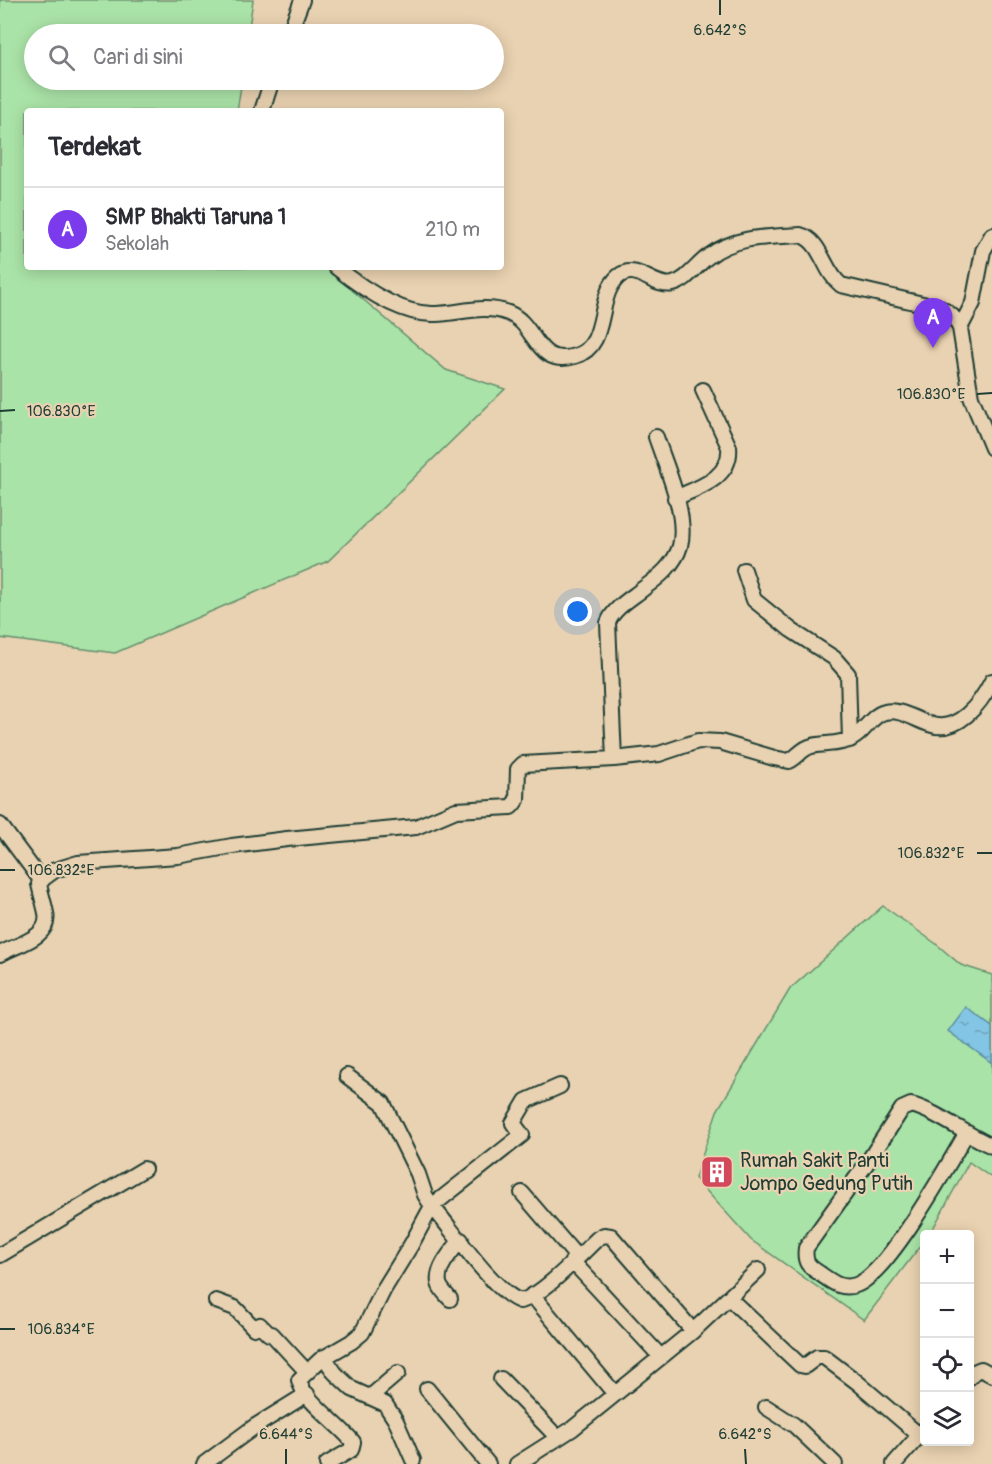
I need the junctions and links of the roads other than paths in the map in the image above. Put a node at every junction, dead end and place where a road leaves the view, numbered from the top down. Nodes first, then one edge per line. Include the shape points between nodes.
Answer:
1 (302, 0) edge
2 (293, 24) edge
3 (269, 90) edge
4 (263, 108) edge
5 (992, 235) edge
6 (340, 270) edge
7 (960, 328) junction
8 (703, 390) dead end
9 (986, 420) edge
10 (656, 437) dead end
11 (992, 448) edge
12 (675, 498) junction
13 (744, 570) dead end
14 (992, 681) edge
15 (850, 740) junction
16 (615, 759) junction
17 (0, 825) edge
18 (41, 880) junction
19 (0, 954) edge
20 (346, 1076) dead end
21 (560, 1086) dead end
22 (966, 1134) junction
23 (992, 1146) edge
24 (144, 1170) dead end
25 (522, 1192) dead end
26 (432, 1206) junction
27 (460, 1240) junction
28 (0, 1255) edge
29 (575, 1259) junction
30 (758, 1270) dead end
31 (532, 1295) junction
32 (729, 1298) junction
33 (450, 1299) dead end
34 (216, 1301) dead end
35 (693, 1331) junction
36 (324, 1357) junction
37 (660, 1357) junction
38 (307, 1372) junction
39 (974, 1372) edge
40 (398, 1373) dead end
41 (992, 1375) edge
42 (501, 1379) dead end
43 (427, 1389) dead end
44 (307, 1394) junction
45 (615, 1394) junction
46 (370, 1397) junction
47 (766, 1407) dead end
48 (920, 1430) edge
49 (920, 1434) edge
50 (558, 1438) junction
51 (413, 1460) dead end
52 (204, 1464) edge
53 (327, 1464) edge
54 (488, 1464) edge
55 (517, 1464) edge
56 (835, 1464) edge
57 (894, 1464) edge

1 - 2 street
3 - 4 street
5 - 7 street via 983,251 973,303
6 - 7 street via 414,313 489,309 512,314 547,354 568,358 581,354 596,337 607,294 622,274 636,272 660,284 674,284 708,256 734,242 800,235 813,242 841,285 940,308 956,318
7 - 9 street via 971,397
8 - 12 street via 729,447 728,457 712,482
9 - 11 street
10 - 12 street
12 - 16 street via 682,533 680,548 661,574 614,612 608,623
13 - 15 street via 754,600 834,658 848,674
14 - 15 street via 979,704 955,723 939,727 887,711
15 - 16 street via 812,746 789,760 706,741 669,752
16 - 18 street via 521,765 517,800 511,807 456,810 416,827 287,839 178,856 78,863 62,866
17 - 18 street
18 - 19 street via 45,927 36,936
20 - 26 street via 383,1103
21 - 26 street via 526,1101 513,1123 522,1135
22 - 22 street via 927,1111 910,1105 902,1109 806,1248 804,1259 809,1266 839,1286 867,1280 908,1229
22 - 23 street
24 - 28 street
25 - 29 street
26 - 27 street
26 - 36 street via 362,1333
27 - 31 street via 511,1297 520,1301
27 - 33 street via 443,1264 438,1279
29 - 31 street
29 - 35 street via 598,1238 611,1236
29 - 37 street
30 - 32 street
31 - 45 street
32 - 35 street
32 - 48 street via 800,1365 824,1357
34 - 38 street via 235,1308 254,1328 260,1325 273,1334
35 - 37 street
36 - 38 street
36 - 46 street via 343,1382
37 - 45 street
38 - 44 street via 299,1382
39 - 41 street via 981,1369
40 - 46 street
42 - 50 street
43 - 54 street
44 - 52 street
44 - 53 street via 353,1442 351,1450
45 - 50 street
46 - 51 street via 385,1404 391,1412
47 - 56 street via 794,1425
49 - 57 street
50 - 55 street

